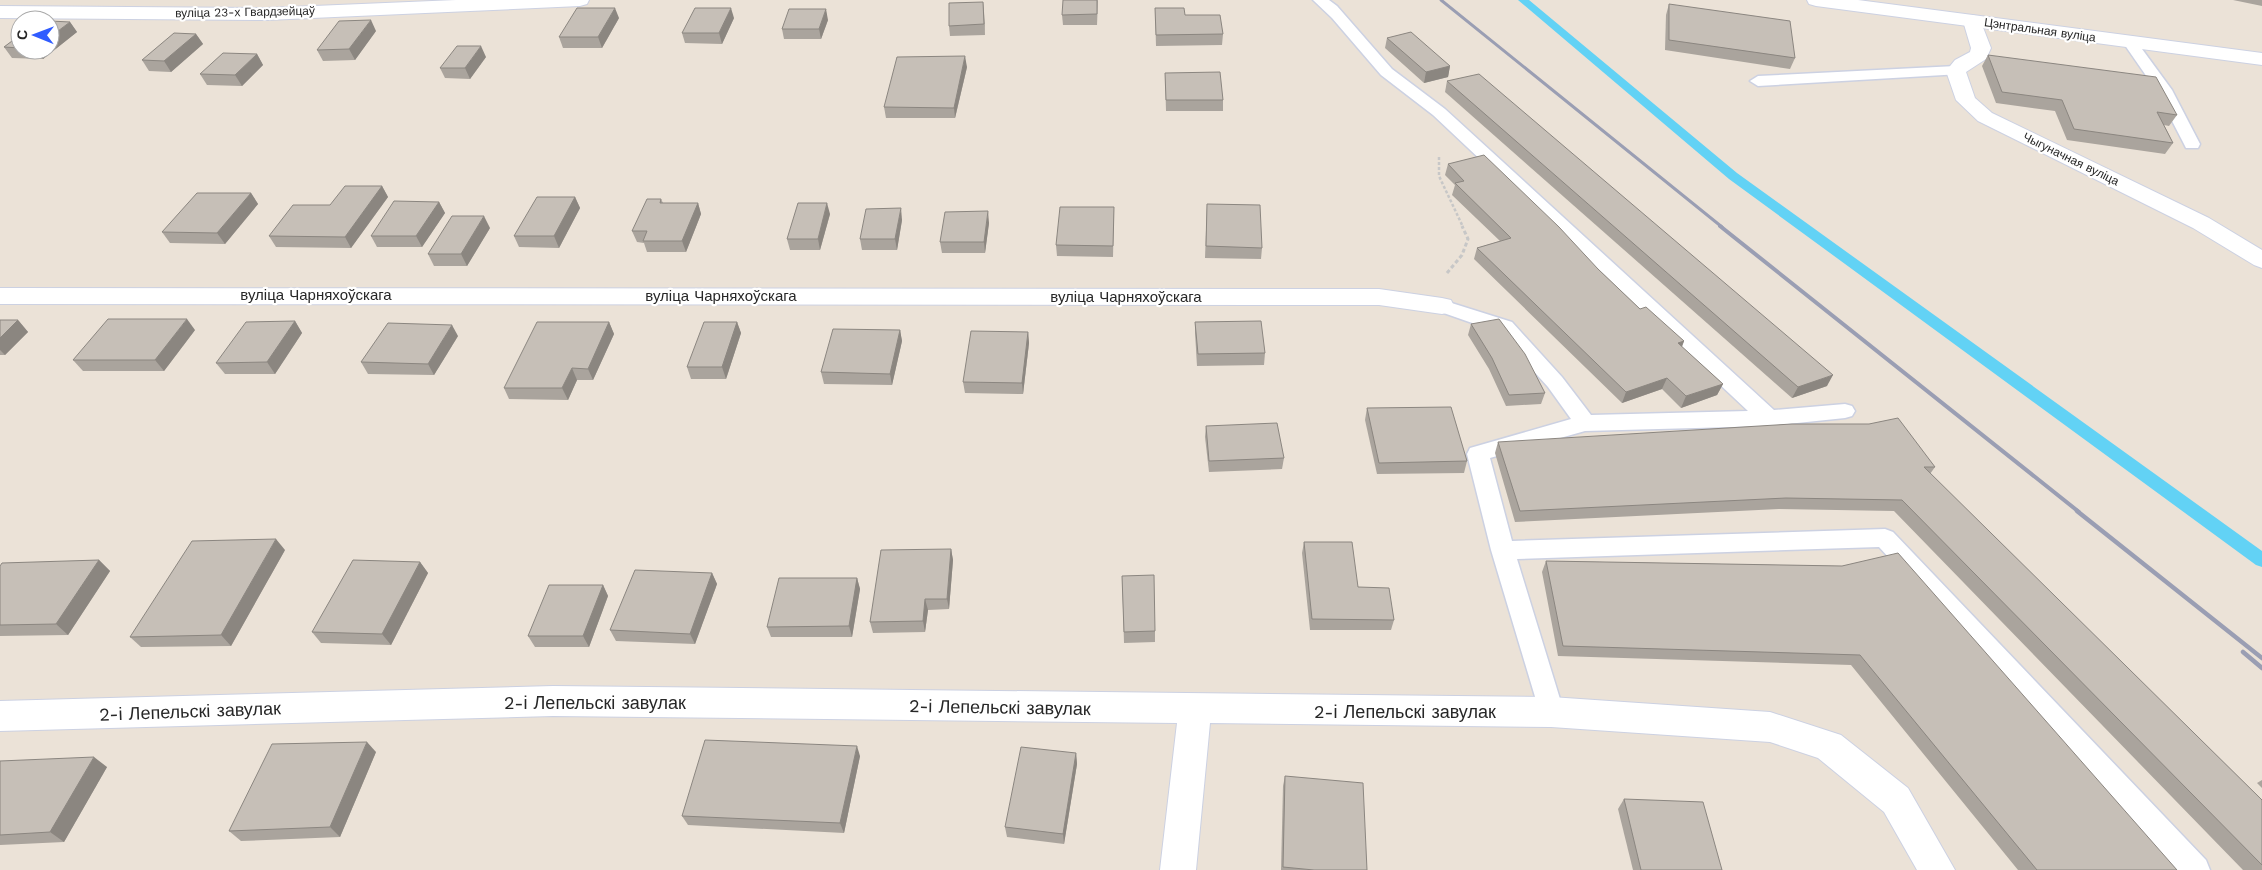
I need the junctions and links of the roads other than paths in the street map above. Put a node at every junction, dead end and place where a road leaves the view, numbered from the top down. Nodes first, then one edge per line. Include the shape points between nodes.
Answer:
1 (573, 0) edge
2 (580, 0) edge
3 (1320, 0) edge
4 (1818, 0) edge
5 (3, 14) edge
6 (1972, 21) junction
7 (2128, 42) junction
8 (2262, 59) edge
9 (1956, 71) junction
10 (1758, 81) dead end
11 (2192, 144) dead end
12 (2262, 260) edge
13 (0, 296) edge
14 (1442, 306) joint
15 (1845, 411) dead end
16 (1770, 418) junction
17 (1585, 423) junction
18 (1503, 550) junction
19 (1195, 709) junction
20 (1551, 712) junction
21 (0, 716) edge
22 (1178, 870) edge
23 (1937, 870) edge
24 (2196, 870) edge

1 - 2 street, вуліца 23-х Гвардзейцаў
1 - 5 street, вуліца 23-х Гвардзейцаў via 267,14
3 - 16 lane via 1348,25 1359,43 1400,86 1439,112
4 - 6 street, Цэнтральная вуліца
6 - 7 street, Цэнтральная вуліца
6 - 9 street via 1981,48 1979,55
7 - 8 street, Цэнтральная вуліца
7 - 11 lane via 2164,90
9 - 10 lane
9 - 12 street, Чыгуначная вуліца via 1966,100 1985,117 2201,223
13 - 14 street, вуліца Чарняхоўскага via 1318,297 1379,298
14 - 17 lane via 1505,327
15 - 16 lane
16 - 17 lane
17 - 18 lane via 1478,454
18 - 20 lane
18 - 24 lane via 1885,538
19 - 20 street, 2-і Лепельскі завулак
19 - 21 street, 2-і Лепельскі завулак via 553,701
19 - 22 street
20 - 23 street, 2-і Лепельскі завулак via 1770,727 1829,746 1896,800

